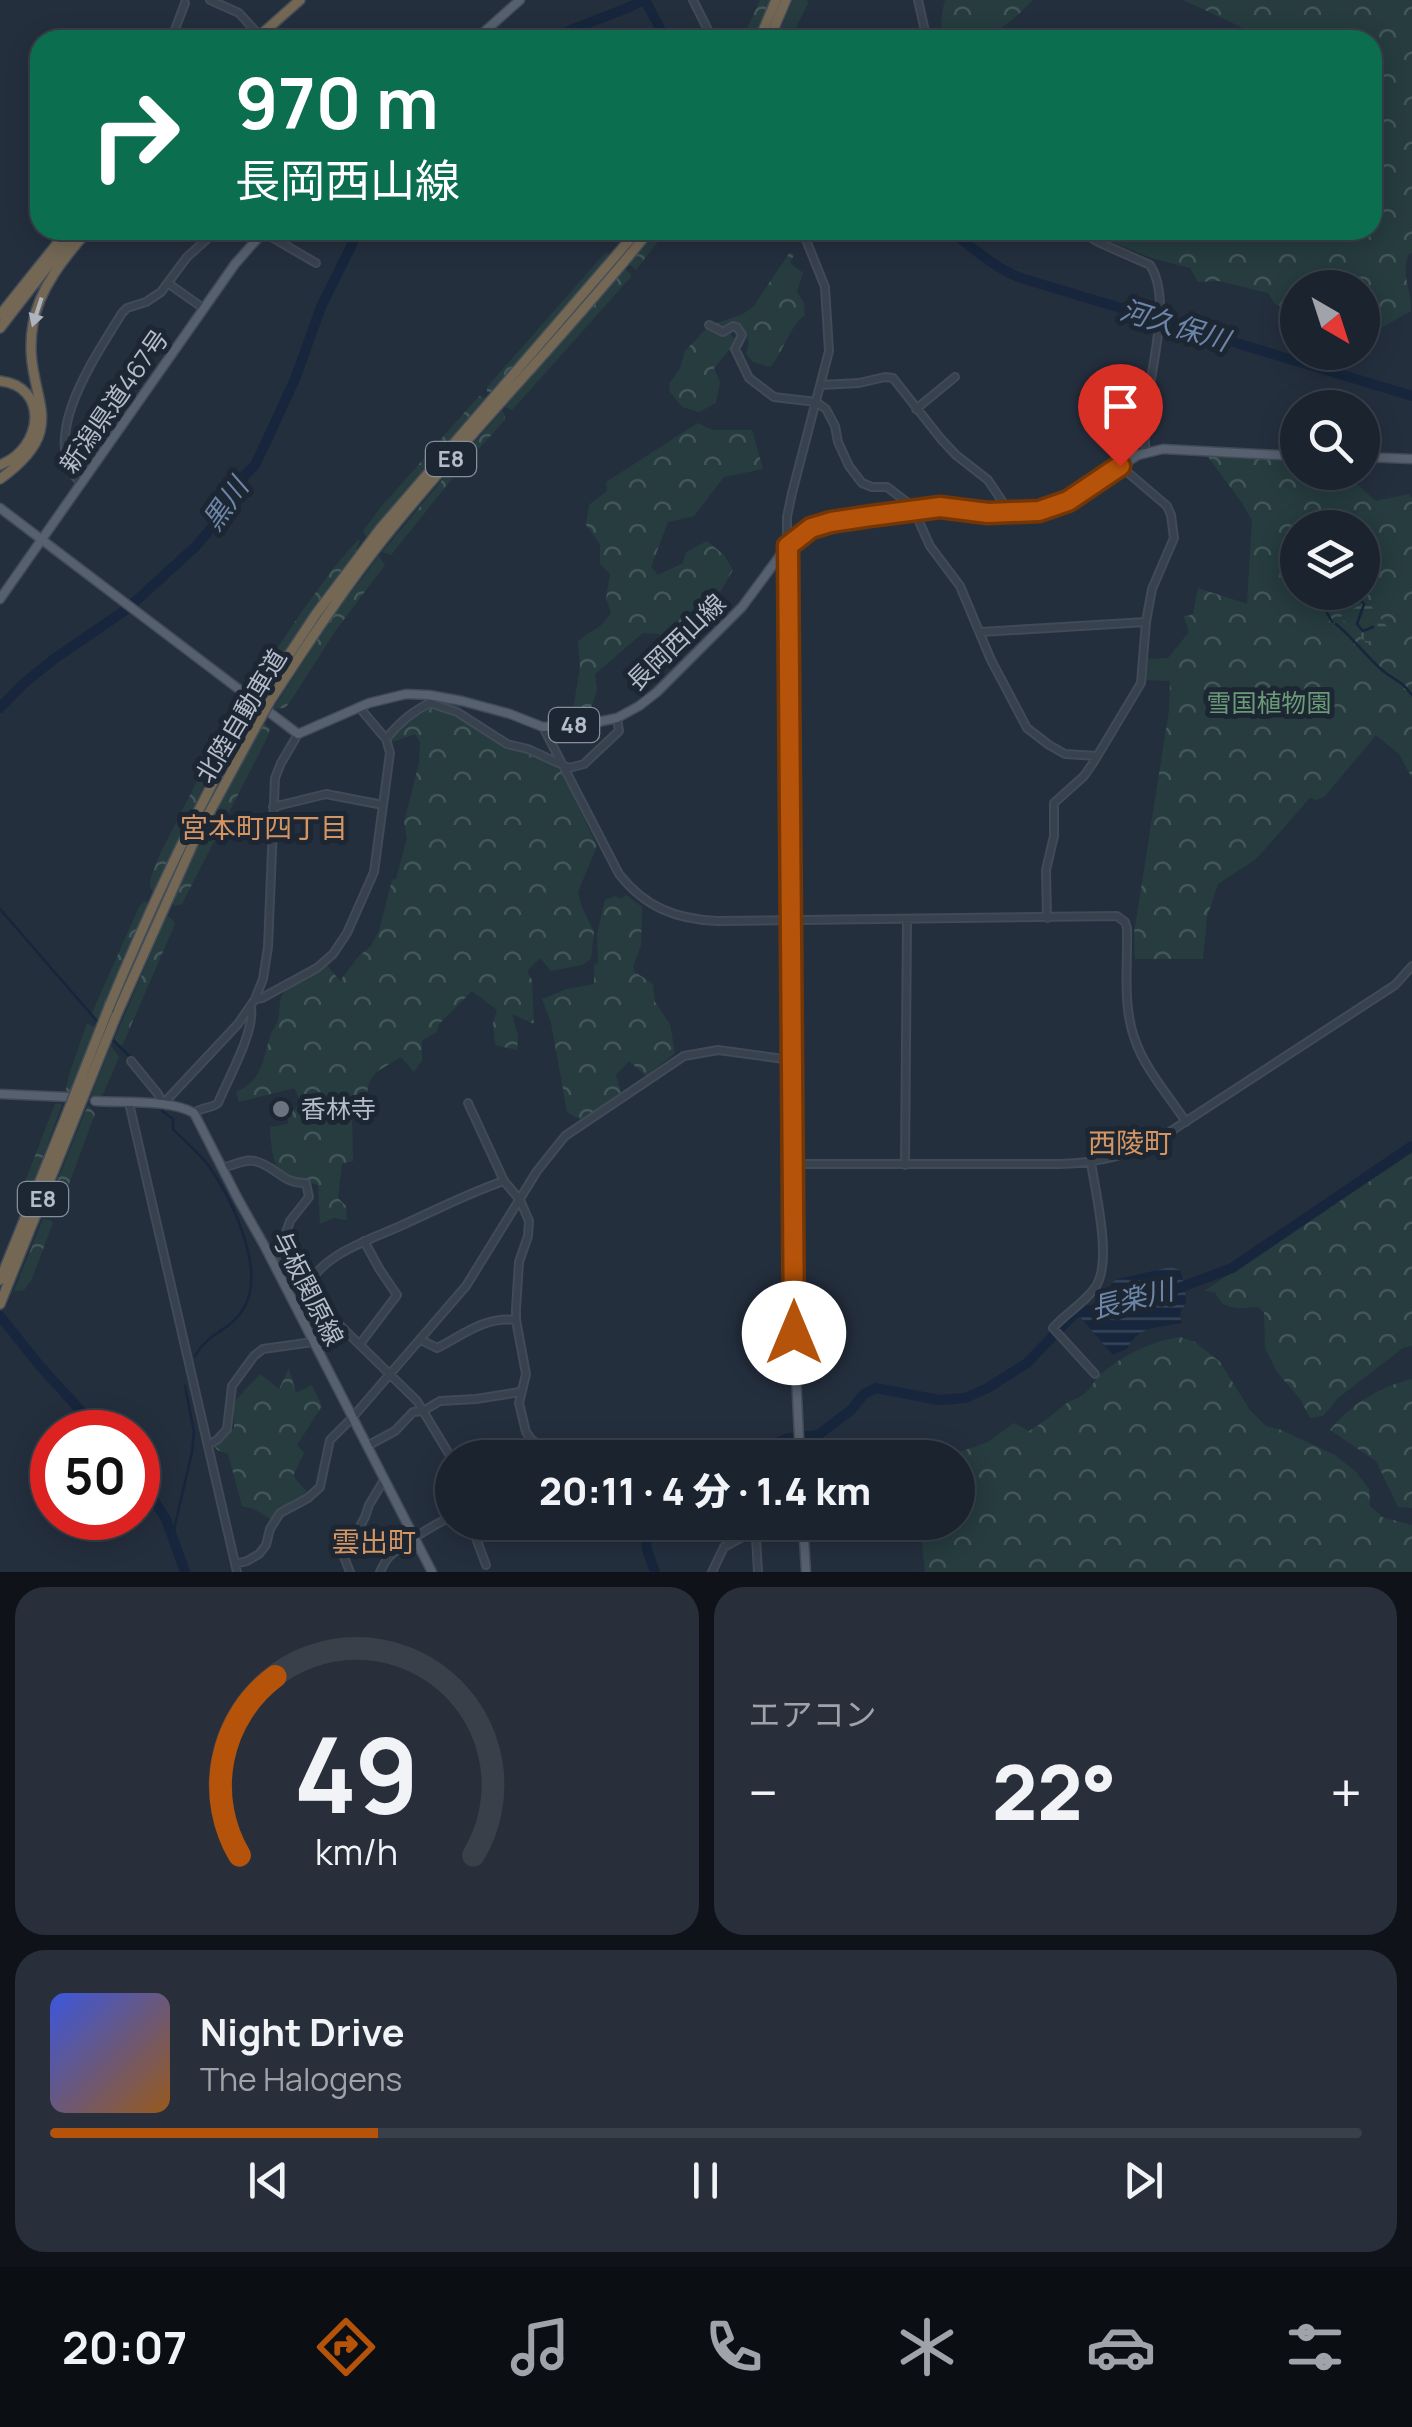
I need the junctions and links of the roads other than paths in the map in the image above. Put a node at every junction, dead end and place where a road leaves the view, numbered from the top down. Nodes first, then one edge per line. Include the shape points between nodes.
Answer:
1 (210, 0) edge
2 (300, 0) edge
3 (520, 0) edge
4 (693, 0) edge
5 (776, 0) edge
6 (786, 0) edge
7 (918, 0) edge
8 (185, 3) dead end
9 (175, 30) edge
10 (251, 30) edge
11 (266, 30) edge
12 (486, 30) edge
13 (708, 30) edge
14 (763, 30) edge
15 (773, 30) edge
16 (925, 30) edge
17 (56, 240) edge
18 (57, 240) edge
19 (68, 240) edge
20 (81, 240) edge
21 (207, 240) edge
22 (255, 240) edge
23 (278, 240) edge
24 (630, 240) edge
25 (642, 240) edge
26 (806, 240) edge
27 (1095, 240) edge
28 (316, 263) dead end
29 (169, 284) junction
30 (0, 307) edge
31 (204, 308) junction
32 (0, 315) edge
33 (709, 325) dead end
34 (0, 328) edge
35 (955, 377) dead end
36 (0, 381) edge
37 (821, 386) junction
38 (816, 402) junction
39 (916, 409) junction
40 (1146, 452) junction
41 (1280, 455) edge
42 (1380, 458) edge
43 (1412, 460) edge
44 (0, 465) edge
45 (1120, 466) junction
46 (0, 479) edge
47 (82, 483) junction
48 (0, 508) edge
49 (914, 511) junction
50 (1010, 514) junction
51 (42, 540) junction
52 (788, 546) junction
53 (0, 599) edge
54 (1146, 622) junction
55 (981, 632) junction
56 (266, 697) junction
57 (359, 707) junction
58 (617, 718) junction
59 (542, 728) junction
60 (298, 734) junction
61 (386, 739) junction
62 (1097, 756) junction
63 (565, 767) junction
64 (383, 804) junction
65 (273, 807) junction
66 (1047, 918) junction
67 (907, 919) junction
68 (790, 920) junction
69 (1412, 966) edge
70 (253, 1003) junction
71 (791, 1060) junction
72 (131, 1061) dead end
73 (0, 1094) edge
74 (68, 1098) dead end
75 (94, 1100) dead end
76 (128, 1103) junction
77 (163, 1104) junction
78 (468, 1104) dead end
79 (194, 1112) junction
80 (71, 1114) junction
81 (1186, 1122) junction
82 (1091, 1162) junction
83 (793, 1164) junction
84 (905, 1164) junction
85 (223, 1168) junction
86 (504, 1181) junction
87 (520, 1200) junction
88 (364, 1241) junction
89 (4, 1282) edge
90 (305, 1290) junction
91 (0, 1304) edge
92 (516, 1320) junction
93 (421, 1340) junction
94 (313, 1342) junction
95 (360, 1344) junction
96 (390, 1372) junction
97 (1095, 1374) dead end
98 (520, 1392) junction
99 (423, 1410) junction
100 (352, 1418) junction
101 (441, 1440) edge
102 (532, 1440) edge
103 (799, 1440) edge
104 (208, 1445) junction
105 (367, 1446) junction
106 (384, 1480) junction
107 (435, 1526) edge
108 (415, 1540) junction
109 (477, 1540) edge
110 (738, 1540) edge
111 (756, 1540) edge
112 (804, 1540) edge
113 (486, 1565) dead end
114 (236, 1568) edge
115 (350, 1572) edge
116 (380, 1572) edge
117 (432, 1572) edge
118 (712, 1572) edge
119 (758, 1572) edge
120 (806, 1572) edge

1 - 10 street via 238,13
2 - 11 highway
3 - 12 main road
4 - 13 street
5 - 14 highway
6 - 15 highway
7 - 16 street
8 - 9 street
17 - 30 highway
18 - 32 highway
19 - 34 highway
20 -> 46 highway via 50,281 33,324 30,356 40,435 34,450
21 - 29 street
22 - 31 main road, 新潟県道467号
23 - 28 street
24 - 56 highway, 北陸自動車道 / E8 via 389,518 316,614
25 - 56 highway, 北陸自動車道 / E8 via 389,532
26 - 37 street via 827,300 829,351
27 - 40 street via 1150,266 1160,286
29 - 31 street
29 - 47 street via 122,313 74,396 66,444 70,468
31 - 47 main road, 新潟県道467号
33 - 38 street via 740,330 735,350 743,368 774,398
35 - 39 street
36 - 44 highway via 26,393 35,424 25,448
37 - 38 street
37 - 39 street via 893,378
38 - 49 street via 830,414 862,483 894,491
38 - 52 street via 789,506
39 - 50 street via 988,480
40 - 41 main road, 長岡西山線 / 48
40 - 45 main road, 長岡西山線 / 48
42 - 43 main road
45 - 50 main road, 長岡西山線 / 48 via 1068,501
45 - 54 street via 1171,516 1174,538
47 - 51 main road, 新潟県道467号
48 - 51 main road
49 - 50 main road, 長岡西山線 / 48
49 - 52 main road, 長岡西山線 / 48 via 822,525
49 - 55 street
51 - 53 main road, 新潟県道467号
51 - 60 main road
52 - 58 main road, 長岡西山線 / 48 via 732,618 657,692
52 - 68 main road
54 - 55 street
54 - 62 street via 1142,683
55 - 62 street via 1027,728 1064,754
56 - 80 highway, 北陸自動車道 / E8, bridge via 215,776
57 - 59 main road, 長岡西山線 / 48 via 429,694
57 - 60 main road, 長岡西山線 / 48
57 - 61 street
58 - 59 main road, 長岡西山線 / 48
58 - 63 street via 619,731 596,754
59 - 63 street
60 - 65 street via 275,778
61 - 63 street via 430,703
61 - 64 street
62 - 66 street via 1054,803
63 - 68 street via 614,867 656,908 686,918
64 - 65 street via 326,794
64 - 70 street via 374,872 340,946 317,968
65 - 70 street via 267,960
66 - 67 street
66 - 81 street via 1117,916 1125,922 1133,1036
67 - 68 street
67 - 84 street
68 - 71 main road
69 - 81 street via 1395,985
70 - 77 street
70 - 79 street via 218,1103
71 - 83 main road
71 - 87 street via 710,1050 678,1058 564,1136
72 - 77 street
73 - 74 main road
75 - 76 main road
76 - 77 main road
76 - 104 street
77 - 79 main road
78 - 86 street
79 - 85 main road, 与板関原線
80 - 89 highway, 北陸自動車道 / E8
80 - 89 highway, 北陸自動車道 / E8
81 - 82 street via 1138,1150
82 - 84 street
82 - 97 street via 1101,1274 1053,1328
83 - 84 street
83 - 103 main road
85 - 90 street via 252,1160 289,1182 306,1184 308,1197 280,1250 294,1282
85 - 94 main road, 与板関原線
86 - 87 street
86 - 88 street
87 - 92 street via 530,1229 519,1262
87 - 93 street via 466,1286
88 - 90 street via 322,1267
88 - 95 street via 397,1294
89 - 91 highway, 北陸自動車道 / E8
90 - 95 street
92 - 93 street via 488,1322 438,1348
92 - 98 street via 526,1374
93 - 96 street
94 - 100 main road, 与板関原線
94 - 104 street via 254,1356 232,1386 227,1429
95 - 96 street
96 - 99 street
96 - 100 street
98 - 99 street via 444,1400
98 - 102 street
99 - 101 street
99 - 105 street
100 - 105 main road, 与板関原線
100 - 114 street via 330,1440 320,1487 280,1513 262,1550
104 - 114 street
105 - 106 main road, 与板関原線
106 - 108 main road, 与板関原線
106 - 115 street via 344,1557
107 - 108 street
108 - 116 street
108 - 117 main road, 与板関原線
109 - 113 street
110 - 118 street via 724,1547
111 - 119 street
112 - 120 main road

